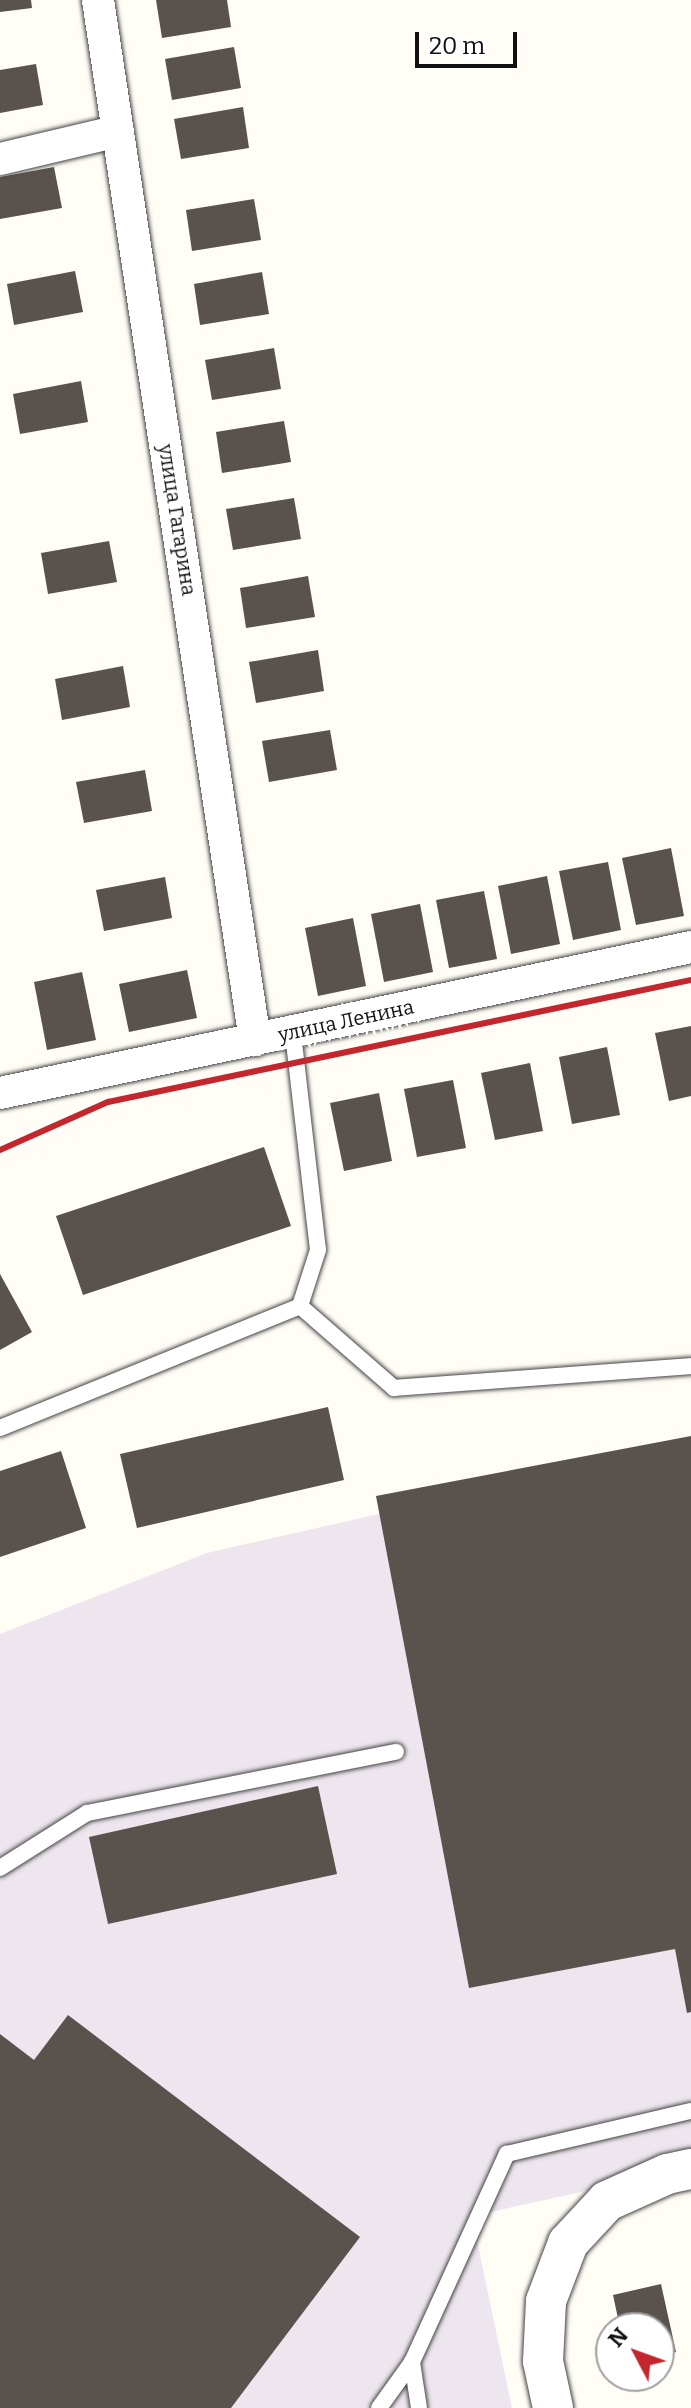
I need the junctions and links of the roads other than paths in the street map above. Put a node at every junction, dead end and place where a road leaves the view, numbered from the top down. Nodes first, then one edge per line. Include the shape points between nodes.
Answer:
1 (98, 0) edge
2 (118, 131) junction
3 (0, 159) edge
4 (691, 947) edge
5 (293, 1033) junction
6 (255, 1040) junction
7 (0, 1093) edge
8 (300, 1306) junction
9 (691, 1366) edge
10 (0, 1428) edge
11 (396, 1752) dead end
12 (0, 1868) edge
13 (691, 2111) edge
14 (691, 2169) edge
15 (412, 2362) junction
16 (379, 2408) edge
17 (419, 2408) edge
18 (553, 2408) edge

1 - 2 street, улица Гагарина
2 - 3 street
2 - 6 street, улица Гагарина
4 - 5 street, улица Ленина
5 - 6 street, улица Ленина
5 - 8 lane via 318,1250
6 - 7 street, улица Ленина
8 - 9 lane via 394,1388
8 - 10 lane
11 - 12 lane via 87,1813
13 - 15 lane via 507,2154
14 - 18 street via 607,2201 568,2243 546,2301 543,2361
15 - 16 lane
15 - 17 lane

